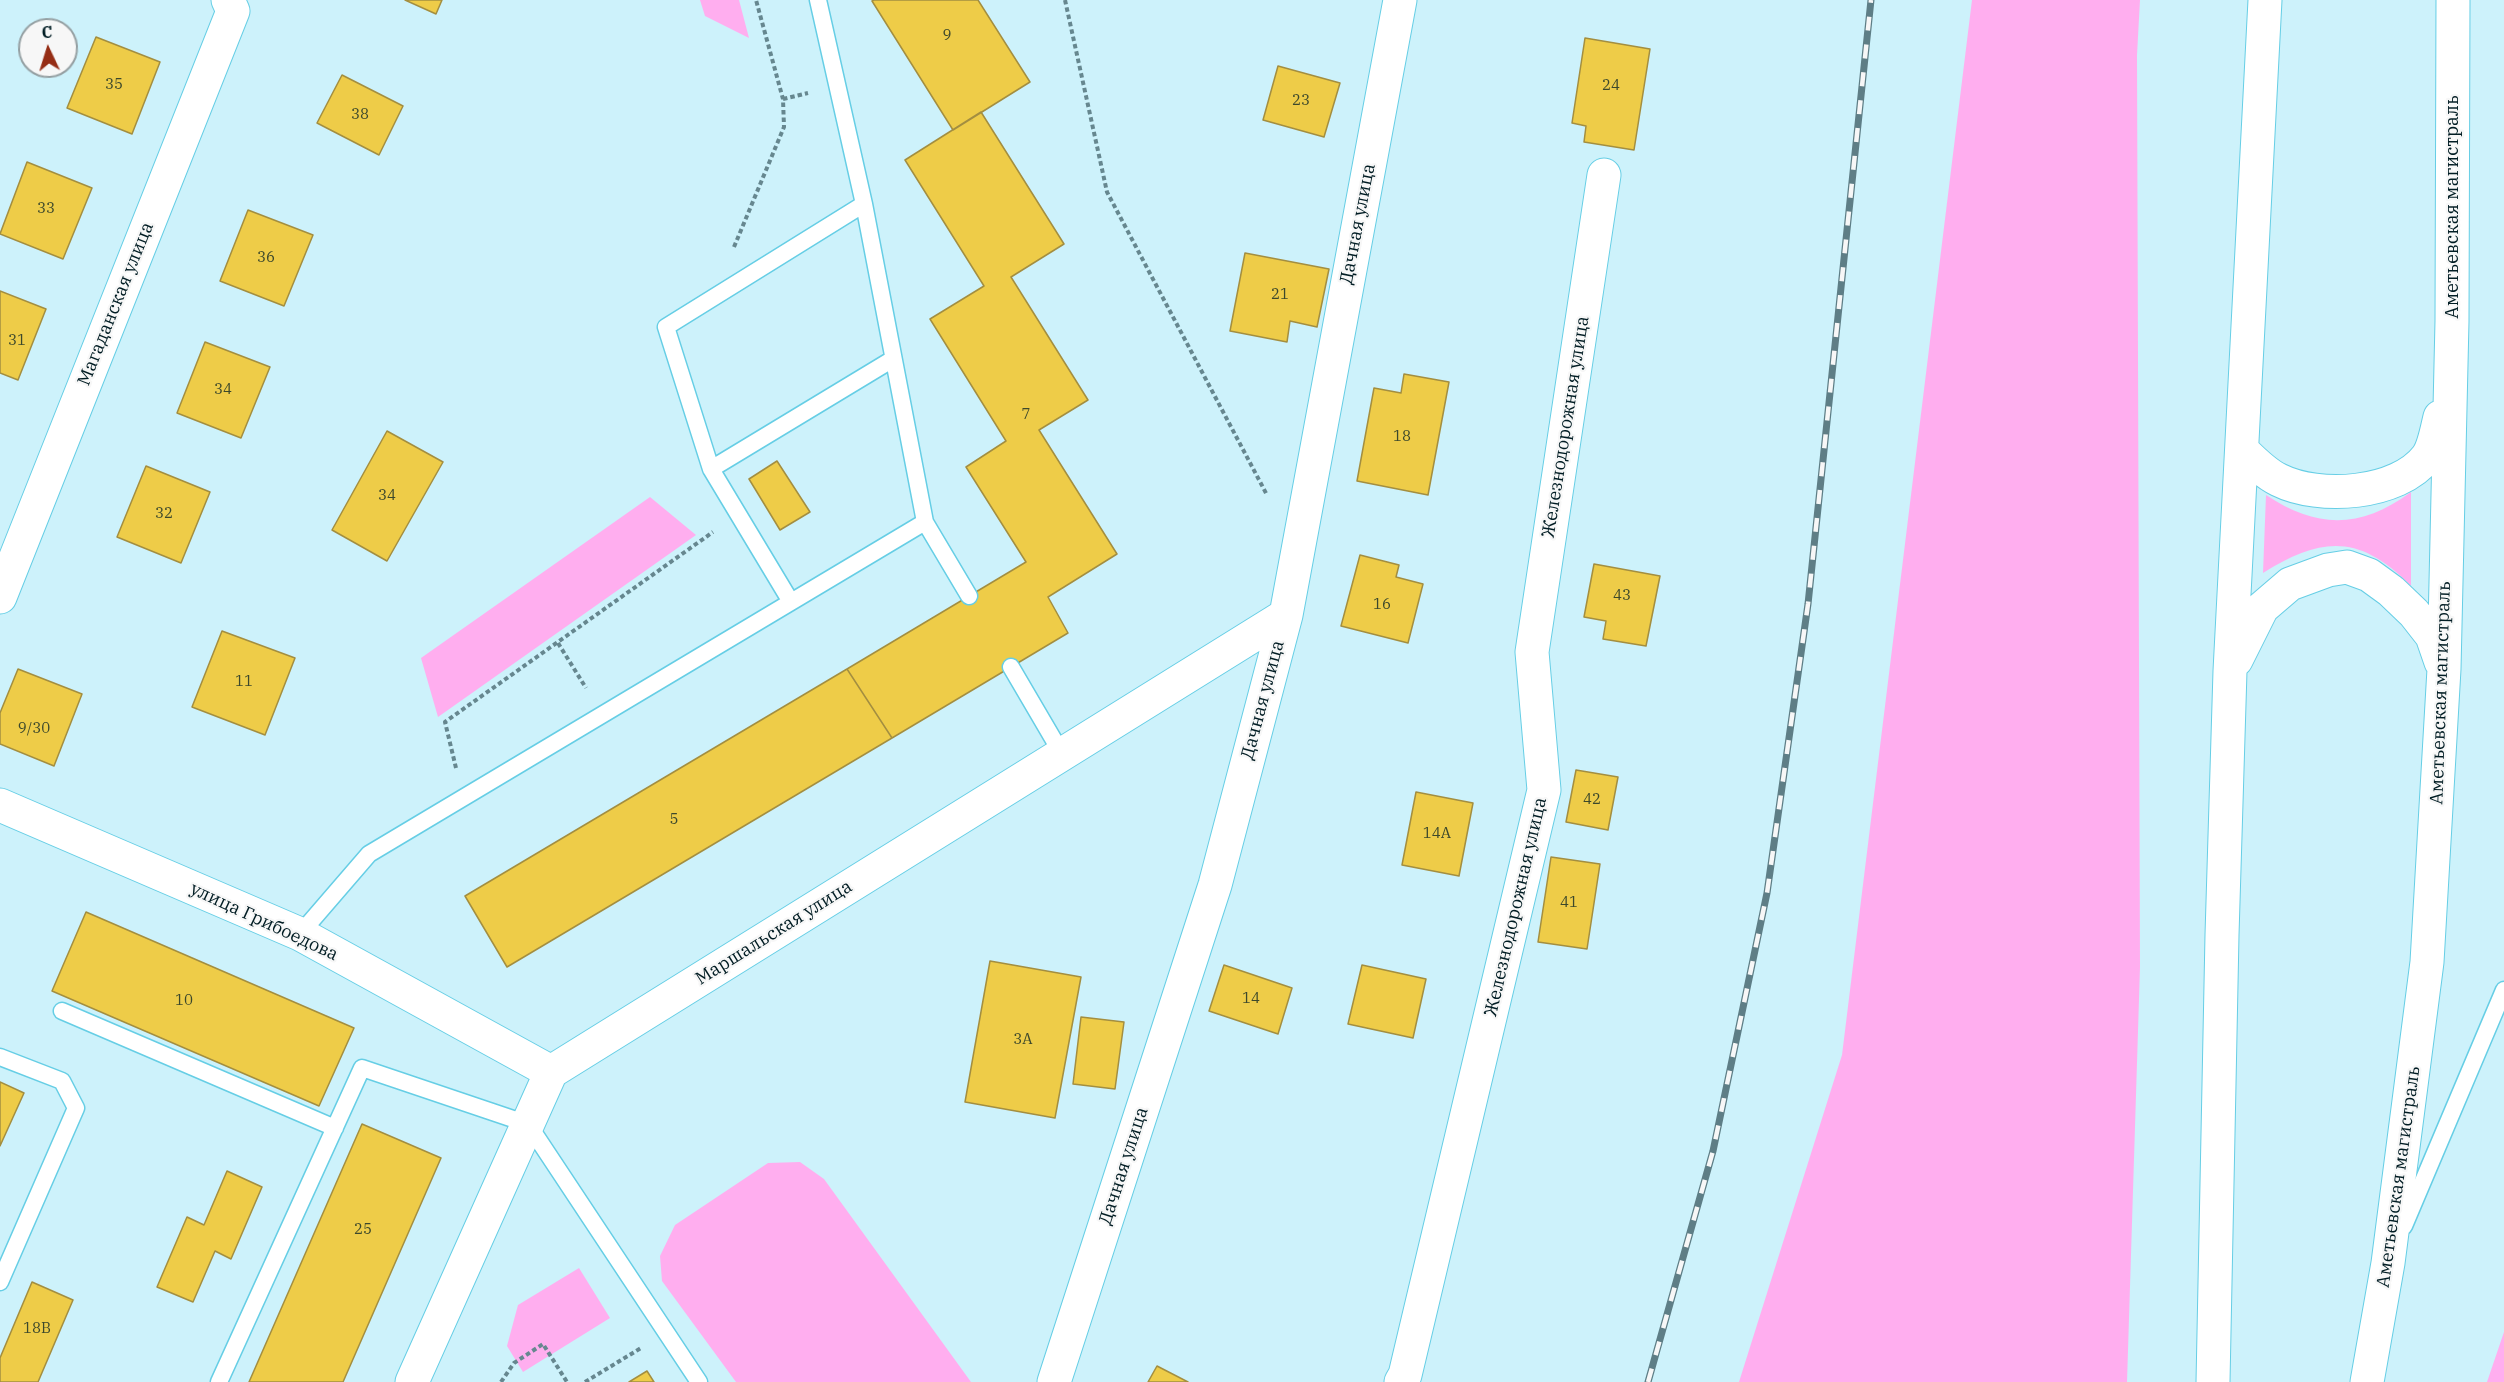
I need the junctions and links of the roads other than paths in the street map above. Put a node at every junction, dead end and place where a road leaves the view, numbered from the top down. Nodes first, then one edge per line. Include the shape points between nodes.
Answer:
1 (818, 0) edge
2 (1400, 0) edge
3 (2265, 0) edge
4 (2453, 0) edge
5 (230, 6) edge
6 (1604, 175) dead end
7 (864, 204) junction
8 (893, 359) junction
9 (2451, 378) junction
10 (2243, 451) junction
11 (711, 470) junction
12 (925, 522) junction
13 (969, 596) dead end
14 (0, 597) edge
15 (791, 602) junction
16 (1286, 615) junction
17 (1011, 667) dead end
18 (2444, 669) junction
19 (2230, 671) junction
20 (1062, 754) junction
21 (0, 805) edge
22 (300, 934) junction
23 (2504, 990) edge
24 (62, 1011) dead end
25 (0, 1057) edge
26 (551, 1072) junction
27 (528, 1124) junction
28 (335, 1128) junction
29 (2388, 1263) junction
30 (0, 1282) edge
31 (420, 1376) edge
32 (219, 1382) edge
33 (699, 1382) edge
34 (1054, 1382) edge
35 (1401, 1382) edge
36 (2213, 1382) edge
37 (2367, 1382) edge

1 - 7 lane
2 - 16 street, Дачная улица
3 - 10 street
4 - 9 street, Аметьевская магистраль
5 - 14 street, Магаданская улица
6 - 35 street, Железнодорожная улица via 1532,652 1544,790
7 - 8 lane
7 - 11 lane via 666,327
8 - 11 lane
8 - 12 lane
9 - 10 street via 2428,456 2415,468 2374,488 2335,492 2279,480
9 - 18 street, Аметьевская магистраль
10 - 19 street
11 - 15 lane
12 - 13 lane
12 - 15 lane
15 - 22 lane via 369,854
16 - 20 street, Маршальская улица
16 - 34 street, Дачная улица via 1215,885
17 - 20 lane
18 - 19 street via 2432,636 2414,613 2368,575 2347,567 2290,584 2262,608
18 - 29 street, Аметьевская магистраль via 2427,962
19 - 36 street
20 - 26 street, Маршальская улица
21 - 22 street, улица Грибоедова
22 - 26 street, улица Грибоедова
23 - 29 lane
24 - 28 lane
25 - 30 lane via 62,1081 76,1108
26 - 27 street
27 - 28 lane via 362,1068
27 - 31 street
27 - 33 lane
28 - 32 lane
29 - 37 street, Аметьевская магистраль

